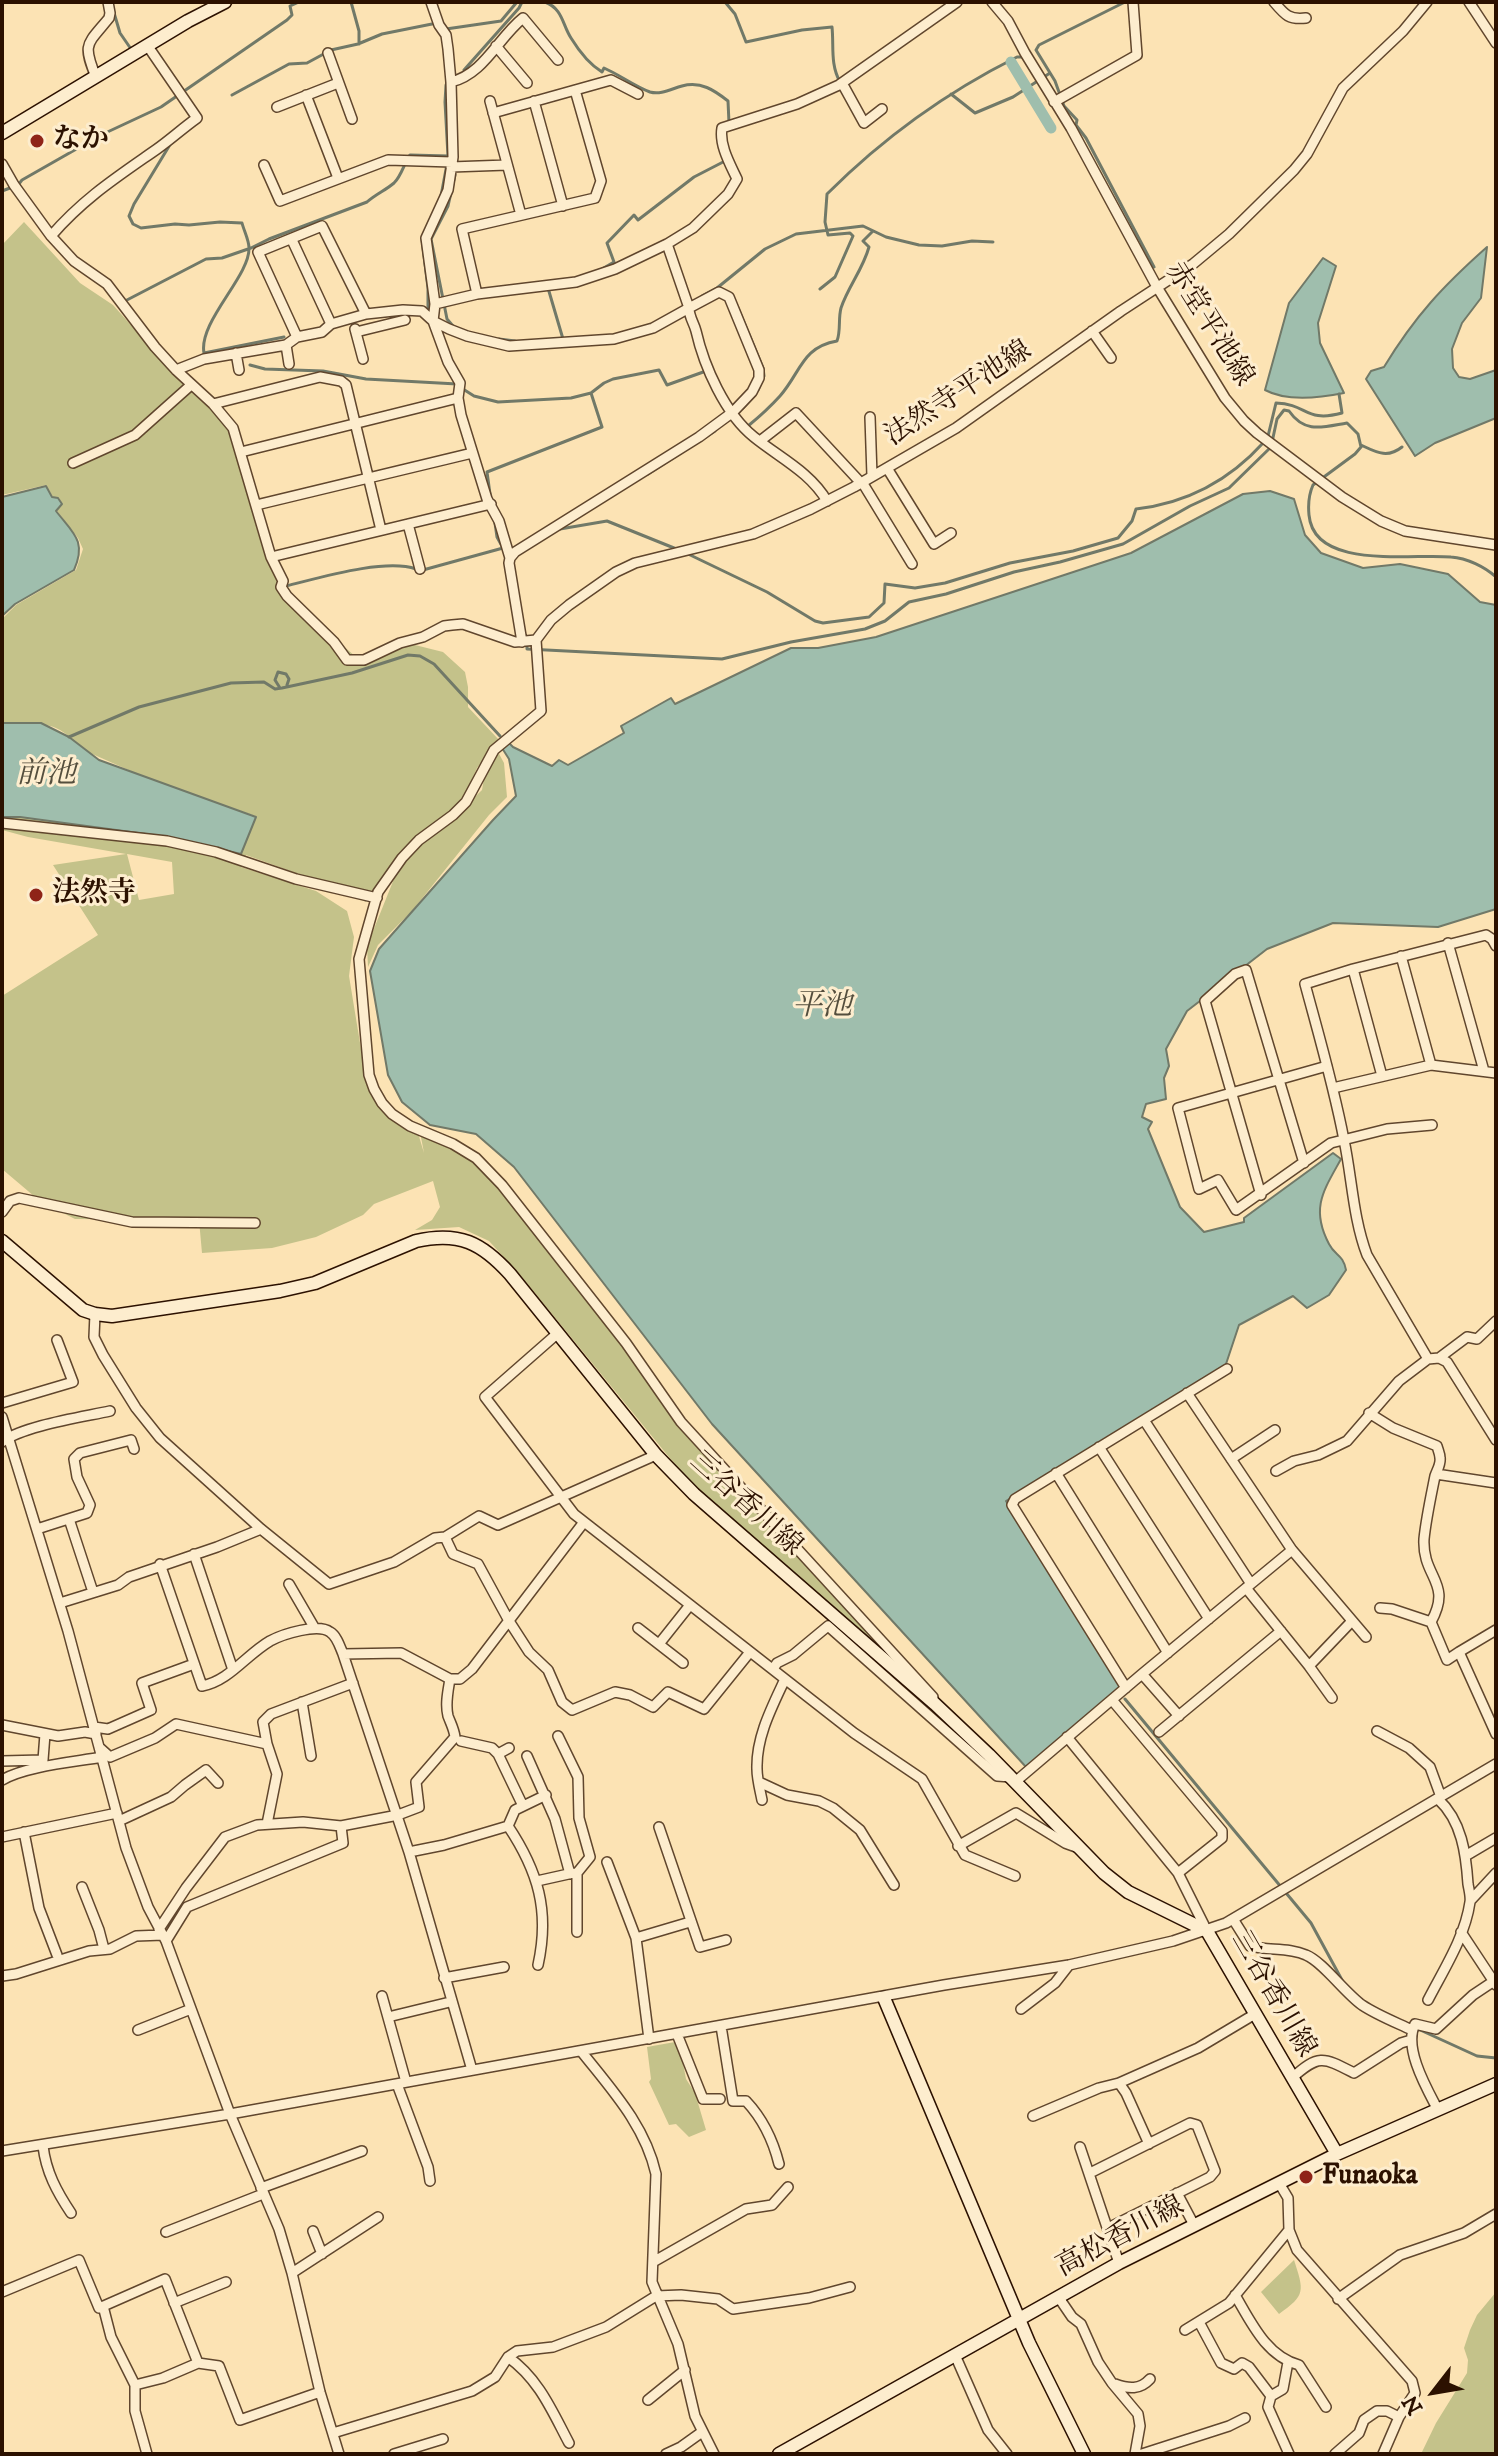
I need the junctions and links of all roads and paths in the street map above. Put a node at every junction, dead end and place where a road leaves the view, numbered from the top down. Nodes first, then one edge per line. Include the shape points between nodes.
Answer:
1 (108, 2) edge
2 (225, 2) edge
3 (431, 2) edge
4 (957, 2) edge
5 (992, 2) edge
6 (1133, 2) edge
7 (1274, 2) edge
8 (1427, 2) edge
9 (1469, 2) edge
10 (944, 6) edge
11 (1306, 18) dead end
12 (1496, 43) edge
13 (147, 45) junction
14 (496, 46) junction
15 (328, 53) dead end
16 (558, 60) dead end
17 (96, 77) junction
18 (451, 82) junction
19 (338, 83) junction
20 (527, 83) dead end
21 (842, 83) junction
22 (575, 90) junction
23 (638, 94) dead end
24 (306, 95) junction
25 (490, 101) dead end
26 (534, 101) junction
27 (1054, 102) junction
28 (277, 107) dead end
29 (882, 109) dead end
30 (493, 113) junction
31 (352, 119) dead end
32 (2, 133) edge
33 (2, 164) edge
34 (264, 165) dead end
35 (451, 165) junction
36 (507, 165) junction
37 (338, 178) junction
38 (563, 206) junction
39 (521, 215) junction
40 (51, 236) junction
41 (292, 240) junction
42 (667, 244) junction
43 (1157, 287) junction
44 (477, 294) junction
45 (435, 304) junction
46 (689, 308) junction
47 (366, 314) junction
48 (353, 318) junction
49 (405, 320) dead end
50 (433, 321) junction
51 (331, 324) junction
52 (1092, 331) junction
53 (356, 332) junction
54 (297, 337) junction
55 (286, 345) junction
56 (236, 353) junction
57 (1111, 358) dead end
58 (363, 359) dead end
59 (289, 364) dead end
60 (176, 370) junction
61 (239, 370) dead end
62 (191, 385) junction
63 (458, 398) junction
64 (213, 404) junction
65 (733, 412) junction
66 (870, 417) dead end
67 (355, 423) junction
68 (779, 426) junction
69 (787, 435) dead end
70 (821, 440) junction
71 (760, 441) junction
72 (812, 449) dead end
73 (241, 452) junction
74 (472, 453) junction
75 (73, 463) dead end
76 (887, 468) junction
77 (872, 476) junction
78 (368, 477) junction
79 (862, 482) junction
80 (827, 501) junction
81 (491, 504) junction
82 (256, 505) junction
83 (408, 524) junction
84 (381, 530) junction
85 (951, 533) dead end
86 (1496, 545) edge
87 (271, 557) junction
88 (510, 558) junction
89 (912, 564) dead end
90 (420, 569) dead end
91 (536, 640) junction
92 (522, 642) junction
93 (2, 823) edge
94 (377, 898) junction
95 (1448, 943) junction
96 (1496, 946) edge
97 (1401, 956) junction
98 (1353, 969) junction
99 (1431, 1065) junction
100 (1327, 1066) junction
101 (1484, 1071) junction
102 (1496, 1073) edge
103 (1382, 1076) junction
104 (1279, 1079) junction
105 (1333, 1088) junction
106 (1231, 1093) junction
107 (1432, 1125) dead end
108 (1345, 1141) junction
109 (1304, 1163) junction
110 (1261, 1195) junction
111 (2, 1212) edge
112 (255, 1223) dead end
113 (2, 1241) edge
114 (95, 1314) junction
115 (1496, 1321) edge
116 (558, 1333) junction
117 (57, 1340) dead end
118 (1433, 1358) junction
119 (1227, 1369) dead end
120 (1187, 1393) junction
121 (2, 1403) edge
122 (110, 1411) dead end
123 (1369, 1413) junction
124 (2, 1417) edge
125 (1144, 1420) junction
126 (1275, 1430) dead end
127 (5, 1440) edge
128 (1496, 1440) edge
129 (1099, 1447) junction
130 (134, 1449) dead end
131 (656, 1455) junction
132 (1231, 1459) junction
133 (1276, 1471) dead end
134 (1056, 1473) junction
135 (1436, 1474) junction
136 (1496, 1483) edge
137 (561, 1497) junction
138 (69, 1519) junction
139 (584, 1522) junction
140 (37, 1529) junction
141 (261, 1529) junction
142 (445, 1537) junction
143 (1292, 1550) junction
144 (194, 1554) junction
145 (160, 1564) junction
146 (289, 1584) dead end
147 (1248, 1586) junction
148 (93, 1592) junction
149 (60, 1603) junction
150 (690, 1605) junction
151 (1380, 1608) dead end
152 (1209, 1619) junction
153 (509, 1621) junction
154 (1352, 1621) junction
155 (1431, 1622) junction
156 (314, 1627) junction
157 (638, 1628) dead end
158 (1496, 1630) edge
159 (1281, 1631) junction
160 (1366, 1637) dead end
161 (659, 1644) junction
162 (750, 1652) junction
163 (1459, 1652) junction
164 (1168, 1653) junction
165 (343, 1654) junction
166 (683, 1663) dead end
167 (194, 1664) junction
168 (1309, 1666) junction
169 (773, 1669) junction
170 (233, 1670) junction
171 (1142, 1674) junction
172 (450, 1679) junction
173 (785, 1679) junction
174 (353, 1683) junction
175 (1126, 1688) junction
176 (1332, 1698) dead end
177 (1112, 1700) junction
178 (302, 1702) junction
179 (935, 1704) junction
180 (1179, 1716) junction
181 (2, 1725) edge
182 (95, 1730) junction
183 (1377, 1731) dead end
184 (1159, 1732) dead end
185 (45, 1734) junction
186 (1496, 1734) edge
187 (558, 1736) dead end
188 (1067, 1737) junction
189 (461, 1741) dead end
190 (267, 1744) junction
191 (509, 1748) dead end
192 (101, 1752) junction
193 (498, 1754) junction
194 (311, 1756) dead end
195 (527, 1756) dead end
196 (2, 1761) edge
197 (1496, 1764) edge
198 (2, 1780) edge
199 (1013, 1780) junction
200 (759, 1782) junction
201 (218, 1783) dead end
202 (546, 1795) junction
203 (1439, 1798) junction
204 (762, 1800) dead end
205 (523, 1806) junction
206 (398, 1815) junction
207 (118, 1817) junction
208 (267, 1824) junction
209 (341, 1826) junction
210 (508, 1826) junction
211 (659, 1827) dead end
212 (24, 1832) junction
213 (2, 1837) edge
214 (1496, 1838) edge
215 (958, 1846) junction
216 (1079, 1848) junction
217 (409, 1852) junction
218 (1467, 1855) junction
219 (607, 1862) dead end
220 (574, 1873) junction
221 (1178, 1873) junction
222 (1496, 1873) edge
223 (1015, 1876) dead end
224 (537, 1881) junction
225 (894, 1885) dead end
226 (82, 1887) dead end
227 (1471, 1900) junction
228 (1233, 1919) junction
229 (690, 1922) junction
230 (1207, 1931) junction
231 (577, 1932) dead end
232 (1461, 1932) junction
233 (163, 1935) junction
234 (636, 1938) junction
235 (726, 1940) dead end
236 (104, 1949) junction
237 (57, 1955) dead end
238 (538, 1965) dead end
239 (1069, 1965) junction
240 (504, 1967) dead end
241 (2, 1976) edge
242 (444, 1978) junction
243 (1495, 1983) edge
244 (382, 1996) dead end
245 (884, 1998) junction
246 (1428, 2000) dead end
247 (450, 2002) junction
248 (191, 2009) junction
249 (1021, 2009) dead end
250 (1255, 2014) junction
251 (388, 2017) junction
252 (721, 2026) junction
253 (138, 2030) dead end
254 (1413, 2031) junction
255 (677, 2034) junction
256 (649, 2039) junction
257 (581, 2051) junction
258 (472, 2070) junction
259 (1292, 2078) junction
260 (402, 2083) junction
261 (1119, 2083) junction
262 (1496, 2084) edge
263 (720, 2099) dead end
264 (1438, 2110) junction
265 (230, 2114) junction
266 (1033, 2116) dead end
267 (1149, 2144) junction
268 (43, 2146) junction
269 (1080, 2147) dead end
270 (2, 2151) edge
271 (362, 2151) dead end
272 (1337, 2154) junction
273 (779, 2164) dead end
274 (1090, 2173) junction
275 (430, 2181) dead end
276 (1279, 2183) junction
277 (788, 2187) dead end
278 (262, 2191) junction
279 (1177, 2193) junction
280 (71, 2213) dead end
281 (1496, 2214) edge
282 (378, 2217) dead end
283 (1194, 2225) junction
284 (1108, 2228) junction
285 (1289, 2230) junction
286 (313, 2231) dead end
287 (166, 2232) dead end
288 (322, 2254) junction
289 (653, 2262) junction
290 (1119, 2263) junction
291 (292, 2273) junction
292 (226, 2282) dead end
293 (850, 2287) dead end
294 (2, 2292) edge
295 (1235, 2295) junction
296 (656, 2296) junction
297 (1059, 2298) junction
298 (1338, 2299) junction
299 (174, 2303) junction
300 (103, 2306) junction
301 (1019, 2319) junction
302 (1199, 2322) junction
303 (1185, 2330) dead end
304 (955, 2355) junction
305 (508, 2357) junction
306 (1288, 2362) junction
307 (198, 2363) junction
308 (685, 2370) junction
309 (1150, 2379) dead end
310 (1112, 2383) junction
311 (135, 2385) junction
312 (320, 2392) junction
313 (1271, 2396) junction
314 (648, 2400) dead end
315 (1326, 2407) dead end
316 (1399, 2417) junction
317 (1245, 2418) dead end
318 (702, 2432) junction
319 (333, 2433) junction
320 (443, 2439) dead end
321 (432, 2443) junction
322 (569, 2443) dead end
323 (335, 2453) edge
324 (147, 2454) edge
325 (394, 2454) edge
326 (436, 2454) edge
327 (666, 2454) edge
328 (714, 2454) edge
329 (779, 2454) edge
330 (1007, 2454) edge
331 (1084, 2454) edge
332 (1135, 2454) edge
333 (1142, 2454) edge
334 (1289, 2454) edge
335 (1335, 2454) edge
336 (1383, 2454) edge

1 - 17 street via 109,18 87,46
2 - 13 main road
3 - 18 street via 446,35
4 - 10 street
5 - 27 street, 赤堂平池線
6 - 27 street via 1137,55
7 - 11 street via 1293,20
8 - 43 street, 法然寺平池線 via 1343,88 1294,170 1229,234
9 - 12 street
10 - 21 street
13 - 17 main road
13 - 40 street via 197,118 105,184
14 - 16 street via 523,18
14 - 18 street via 476,70
14 - 20 street
15 - 19 street
17 - 32 main road
18 - 35 street
19 - 24 street
19 - 31 street
21 - 29 street via 864,123
21 - 42 street via 722,128 736,181 693,228
22 - 23 street via 611,80
22 - 26 street
22 - 38 street via 601,181 595,198
24 - 28 street
24 - 37 street
25 - 30 street
26 - 30 street
26 - 38 street
27 - 43 street, 赤堂平池線
30 - 36 street
33 - 40 street
34 - 37 street via 280,201
35 - 36 street
35 - 37 street via 388,160
35 - 45 street via 443,203 426,238
36 - 39 street
38 - 39 street
39 - 44 street via 462,229
40 - 60 street via 115,292
41 - 47 street via 322,226
41 - 51 street
41 - 54 street via 258,252
42 - 44 street via 591,278
42 - 46 street
43 - 52 street, 法然寺平池線
43 - 86 street, 赤堂平池線 via 1225,398 1257,433 1381,521 1405,531
44 - 45 street
45 - 50 street
46 - 50 street via 647,331 574,343 509,346
46 - 65 street via 698,348
46 - 65 street via 719,292 725,294 749,343 759,378
47 - 48 street
47 - 50 street via 422,311
48 - 51 street
48 - 53 street
49 - 53 street
50 - 63 street via 460,383
51 - 54 street via 322,332
52 - 57 street
52 - 76 street, 法然寺平池線 via 956,428
53 - 58 street
54 - 55 street
55 - 56 street
55 - 59 street
56 - 60 street
56 - 61 street
60 - 62 street
62 - 64 street
62 - 75 street via 135,435
63 - 67 street
63 - 74 street
64 - 67 street via 320,377 346,385
64 - 73 street via 233,428
65 - 71 street
65 - 88 street
66 - 77 street
67 - 73 street
67 - 78 street
68 - 69 street
68 - 70 street via 796,413
68 - 71 street
70 - 72 street
70 - 79 street
71 - 80 street via 810,477
73 - 82 street
74 - 78 street
74 - 81 street
76 - 77 street, 法然寺平池線
76 - 85 street via 920,512 934,544
77 - 79 street, 法然寺平池線
78 - 82 street
78 - 84 street
79 - 80 street, 法然寺平池線
79 - 89 street
80 - 91 street, 法然寺平池線 via 753,534 616,572 551,620
81 - 83 street
81 - 88 street
82 - 87 street
83 - 84 street
83 - 90 street
84 - 87 street
87 - 92 street via 287,596 347,660 364,660 452,625
88 - 92 street
91 - 92 street
91 - 94 street via 541,711 497,747 466,802 419,840 386,878
93 - 94 street via 167,841
94 - 179 street via 359,959 369,1075 382,1103 410,1126 476,1158 502,1185 681,1422 902,1661
95 - 96 street via 1486,935
95 - 97 street
95 - 101 street
97 - 98 street
97 - 99 street
98 - 100 street via 1305,984
98 - 103 street
99 - 101 street
99 - 103 street
100 - 104 street
100 - 105 street
101 - 102 street
103 - 105 street
104 - 106 street
104 - 106 street via 1246,970 1205,1001
104 - 109 street
105 - 108 street
106 - 110 street
106 - 110 street via 1178,1108 1199,1189 1218,1180 1236,1210
107 - 108 street via 1387,1129
108 - 109 street via 1331,1143
108 - 118 street via 1367,1255
109 - 110 street
111 - 112 street via 19,1198 132,1222
113 - 114 main road via 83,1310
114 - 116 main road, 三谷香川線 via 127,1315 280,1291 315,1283 416,1241 454,1237 497,1260
114 - 141 street via 94,1337 136,1408 160,1438
115 - 118 street via 1477,1339 1467,1337
116 - 131 main road, 三谷香川線
116 - 137 street via 485,1397
117 - 121 street via 73,1382
118 - 123 street via 1399,1381
118 - 128 street via 1447,1362
119 - 120 street
120 - 125 street
120 - 132 street
122 - 127 street
123 - 133 street via 1347,1441
123 - 135 street via 1437,1446 1441,1459
124 - 127 street
125 - 129 street
125 - 147 street
126 - 132 street
127 - 140 street
129 - 134 street
129 - 152 street
130 - 138 street via 131,1440 74,1459 90,1505 87,1513
131 - 137 street
131 - 179 main road, 三谷香川線
132 - 143 street
134 - 164 street
134 - 175 street via 1012,1505
135 - 136 street
135 - 155 street via 1424,1539 1425,1561 1440,1592
137 - 139 street
137 - 142 street via 498,1525 479,1516
138 - 140 street
138 - 148 street
139 - 150 street
139 - 153 street
140 - 149 street
141 - 142 street via 329,1584 394,1562
141 - 144 street
142 - 153 street via 453,1554 478,1564
143 - 147 street
143 - 154 street
144 - 145 street
144 - 170 street
145 - 148 street
145 - 167 street
146 - 156 street
147 - 152 street
147 - 159 street
148 - 149 street
149 - 182 street
150 - 161 street
150 - 162 street
151 - 155 street
152 - 164 street
153 - 162 street via 572,1710 615,1692 653,1707 668,1692 704,1709
153 - 172 street via 472,1669 460,1679
154 - 160 street
154 - 168 street
155 - 163 street via 1447,1660
156 - 165 street via 330,1631
156 - 170 street via 271,1641
157 - 161 street
158 - 163 street
159 - 168 street
159 - 180 street
161 - 166 street
162 - 169 street
163 - 186 street
164 - 171 street
165 - 172 street via 401,1653
165 - 174 street
167 - 170 street via 202,1686
167 - 182 street via 142,1683 151,1710
168 - 176 street
169 - 173 street
169 - 199 street via 828,1626 997,1776
171 - 175 street
171 - 180 street
172 - 206 street via 446,1698 455,1737 416,1782 419,1807
173 - 200 street via 764,1725 756,1770
173 - 215 street via 922,1779
174 - 178 street
174 - 206 street
175 - 177 street
177 - 188 street
177 - 221 street via 1222,1831 1222,1838
178 - 190 street via 263,1722
178 - 194 street
179 - 199 main road, 三谷香川線
180 - 184 street
181 - 185 street
182 - 185 street
182 - 192 street
183 - 203 street via 1430,1767
185 - 196 street via 43,1760
187 - 220 street via 578,1777 579,1818 590,1857
188 - 199 street
188 - 221 street
189 - 193 street
190 - 192 street via 176,1724 110,1757
190 - 208 street via 277,1774
191 - 193 street
192 - 198 street
192 - 207 street
193 - 205 street
195 - 202 street
197 - 203 street
199 - 216 main road, 三谷香川線
200 - 204 street
200 - 225 street via 833,1808 860,1830
201 - 207 street via 206,1770 171,1797
202 - 205 street
202 - 220 street
203 - 218 street
203 - 228 street
205 - 210 street
206 - 209 street
206 - 217 street
207 - 212 street
207 - 233 street via 148,1907
208 - 209 street
208 - 233 street via 225,1837 186,1888
209 - 233 street via 343,1843 187,1907
210 - 217 street
210 - 224 street
211 - 229 street
212 - 213 street
212 - 237 street via 39,1908
214 - 218 street
215 - 216 street via 1016,1813
215 - 223 street via 965,1855
216 - 230 main road, 三谷香川線 via 1128,1892
217 - 242 street
218 - 227 street
219 - 234 street
220 - 224 street
220 - 231 street
221 - 230 street
222 - 227 street
224 - 238 street via 542,1902
226 - 236 street
227 - 232 street
228 - 230 street
228 - 254 street via 1250,1946 1307,1955 1364,2006
229 - 234 street
229 - 235 street via 700,1947
230 - 239 street
230 - 250 main road, 三谷香川線
232 - 243 street
232 - 246 street
233 - 236 street via 136,1936
233 - 248 street
234 - 256 street
236 - 241 street
239 - 245 street
239 - 249 street
240 - 242 street
242 - 247 street
243 - 254 street via 1473,1995 1436,2029
244 - 251 street
245 - 252 street
245 - 301 main road
247 - 251 street
247 - 258 street
248 - 253 street
248 - 265 street
250 - 259 main road, 三谷香川線
250 - 261 street via 1198,2048
251 - 260 street
252 - 255 street
252 - 273 street via 733,2101 746,2101 760,2116
254 - 259 street via 1354,2073 1319,2059
254 - 264 street via 1419,2073
255 - 256 street
255 - 263 street via 703,2099
256 - 257 street
257 - 258 street
257 - 289 street via 629,2111 653,2163
258 - 260 street
259 - 272 main road, 三谷香川線
260 - 265 street
260 - 275 street
261 - 266 street
261 - 267 street
262 - 264 main road, 高松香川線
264 - 272 main road, 高松香川線
265 - 268 street
265 - 278 street
267 - 274 street
267 - 279 street via 1190,2123 1197,2125 1215,2171
268 - 270 street
268 - 280 street via 55,2191
269 - 274 street
271 - 278 street
272 - 276 main road, 高松香川線
274 - 284 street
276 - 283 main road, 高松香川線
276 - 285 street via 1288,2198
277 - 289 street via 772,2205 746,2209
278 - 287 street
278 - 291 street
279 - 283 street
279 - 284 street
281 - 298 street via 1464,2233 1400,2255
282 - 288 street
283 - 290 main road, 高松香川線
284 - 290 street
285 - 295 street
285 - 298 street via 1297,2250
286 - 288 street
288 - 291 street
289 - 296 street
290 - 297 main road, 高松香川線
291 - 312 street
292 - 299 street
293 - 296 street via 733,2309 718,2299
294 - 300 street via 79,2260 99,2308
295 - 302 street
295 - 306 street via 1265,2344
296 - 305 street via 606,2327
296 - 308 street
297 - 301 main road, 高松香川線
297 - 310 street via 1081,2324
298 - 316 street via 1412,2381 1415,2393
299 - 300 street via 165,2279
299 - 307 street
300 - 311 street via 111,2337
301 - 304 main road, 高松香川線
301 - 331 main road
302 - 303 street
302 - 313 street via 1221,2363 1234,2369 1242,2363 1249,2367
304 - 329 main road, 高松香川線
304 - 330 street via 988,2430
305 - 319 street via 495,2377 472,2391
305 - 322 street via 527,2371
306 - 313 street via 1283,2389
306 - 315 street via 1299,2365
307 - 311 street
307 - 312 street via 219,2366 240,2420
308 - 314 street
308 - 318 street
309 - 310 street via 1135,2388
310 - 332 street via 1138,2414
311 - 324 street via 135,2411
312 - 319 street
313 - 334 street via 1268,2407
316 - 335 street via 1377,2411
316 - 336 street
317 - 333 street
318 - 327 street
318 - 328 street
319 - 323 street
320 - 321 street
321 - 325 street
321 - 326 street

